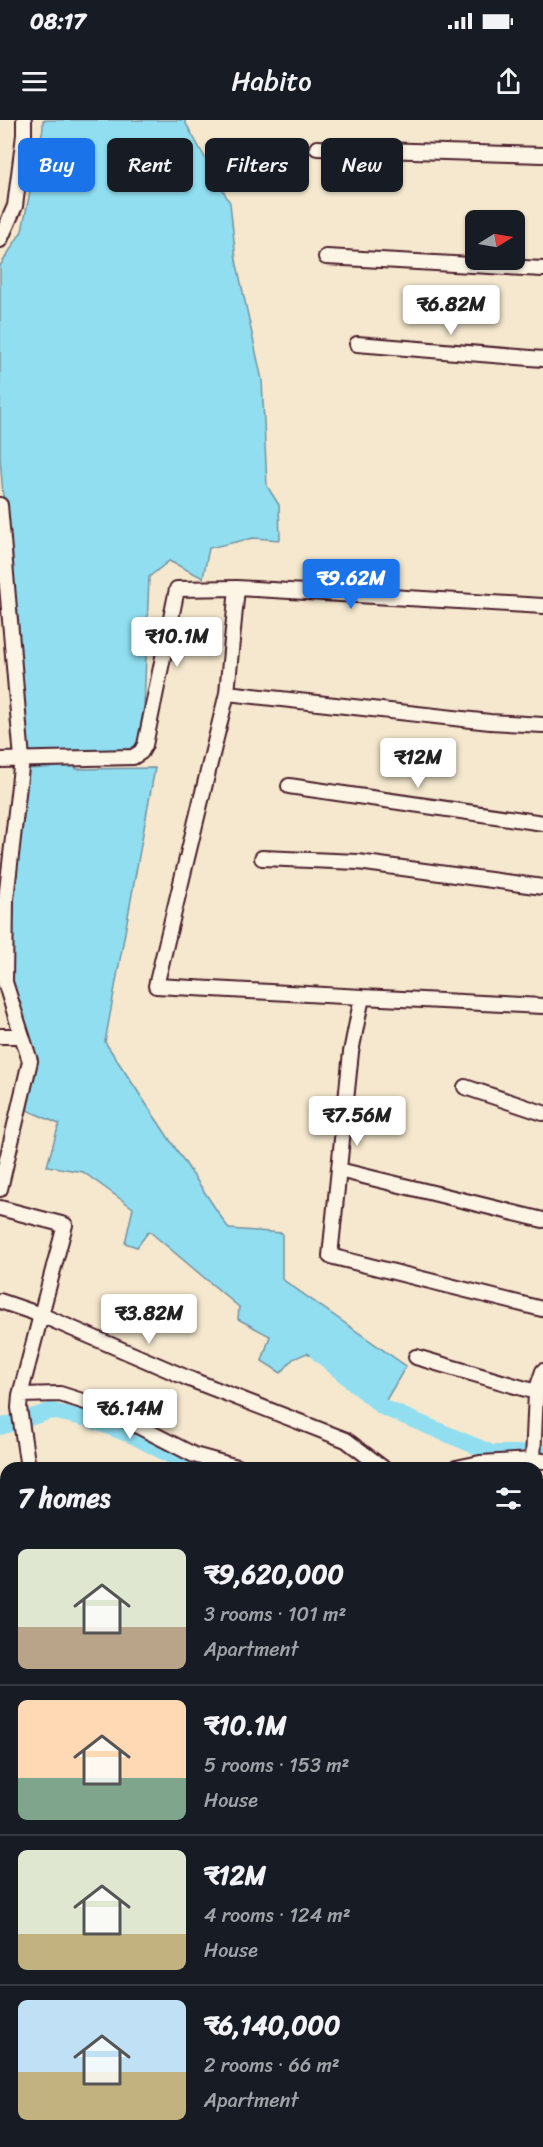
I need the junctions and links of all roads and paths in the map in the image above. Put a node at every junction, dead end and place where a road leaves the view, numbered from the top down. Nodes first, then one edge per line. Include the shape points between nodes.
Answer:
1 (24, 120) edge
2 (317, 148) dead end
3 (543, 154) edge
4 (0, 240) edge
5 (326, 257) dead end
6 (543, 269) edge
7 (357, 344) dead end
8 (543, 359) edge
9 (0, 505) edge
10 (237, 588) junction
11 (543, 606) edge
12 (4, 620) edge
13 (227, 693) junction
14 (543, 725) edge
15 (26, 759) junction
16 (0, 760) edge
17 (289, 786) dead end
18 (543, 823) edge
19 (262, 858) dead end
20 (543, 887) edge
21 (362, 997) junction
22 (543, 1006) edge
23 (0, 1036) edge
24 (22, 1036) junction
25 (465, 1087) dead end
26 (543, 1113) edge
27 (339, 1170) junction
28 (0, 1189) edge
29 (0, 1208) edge
30 (543, 1220) edge
31 (0, 1301) edge
32 (543, 1309) edge
33 (41, 1316) junction
34 (416, 1358) dead end
35 (543, 1371) edge
36 (536, 1392) junction
37 (20, 1401) junction
38 (536, 1456) edge
39 (27, 1462) edge
40 (219, 1462) edge
41 (375, 1462) edge
42 (488, 1462) edge

1 - 4 street via 15,206
2 - 3 street
5 - 6 street
7 - 8 street
9 - 12 street
10 - 11 street
10 - 13 street
10 - 15 street via 177,589 141,752 133,757
12 - 15 street
13 - 14 street
13 - 21 street via 156,986
15 - 16 street
15 - 24 street via 6,898 5,982
17 - 18 street
19 - 20 street via 358,862
21 - 22 street
21 - 27 street via 351,1052
23 - 24 street
24 - 28 street via 30,1061
25 - 26 street
27 - 30 street
27 - 32 street via 330,1256
29 - 33 street via 66,1226
31 - 33 street
33 - 37 street
33 - 41 street via 346,1440
34 - 36 street
35 - 36 street
36 - 38 street
37 - 39 street
37 - 40 street via 60,1394 101,1407 194,1455
38 - 42 street

